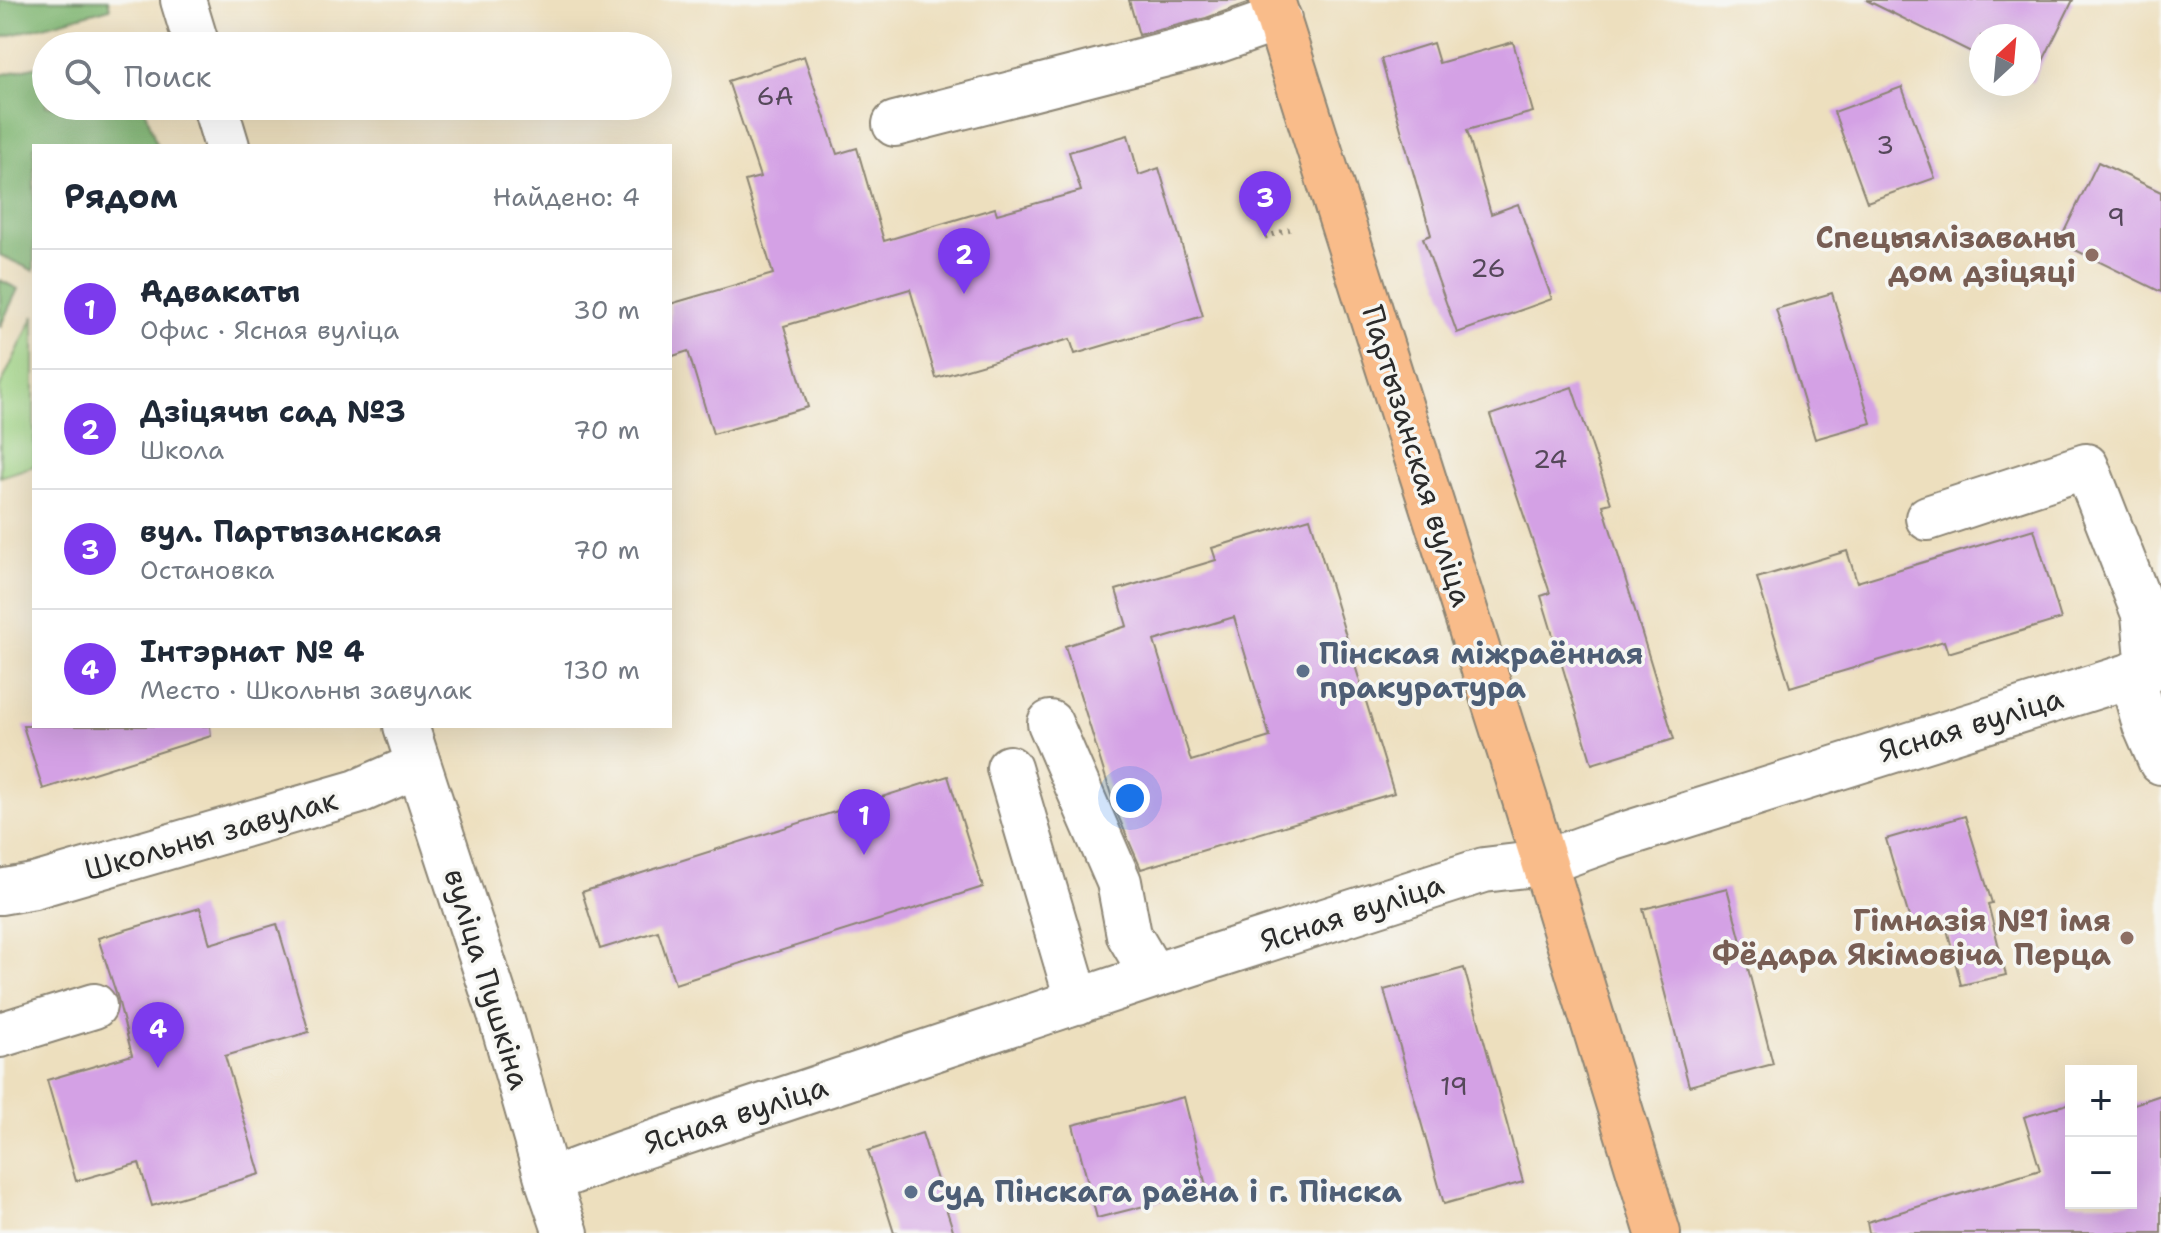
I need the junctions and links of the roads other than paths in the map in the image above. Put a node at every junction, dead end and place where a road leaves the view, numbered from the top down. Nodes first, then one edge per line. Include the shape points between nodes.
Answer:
1 (183, 0) edge
2 (1276, 10) edge
3 (193, 32) edge
4 (219, 120) edge
5 (895, 124) dead end
6 (226, 144) edge
7 (1928, 518) dead end
8 (2147, 670) edge
9 (1050, 723) dead end
10 (412, 746) edge
11 (2161, 762) edge
12 (1009, 768) dead end
13 (1543, 863) junction
14 (0, 892) edge
15 (1153, 976) junction
16 (1078, 1002) junction
17 (94, 1006) dead end
18 (0, 1035) edge
19 (548, 1181) junction
20 (566, 1233) edge
21 (1658, 1233) edge

1 - 3 street
2 - 5 street via 1213,42
2 - 13 main road, Партызанская вуліца
4 - 6 street
7 - 8 street via 2086,466 2144,614
8 - 11 street via 2145,725
8 - 13 street, Ясная вуліца
9 - 15 street via 1119,882 1129,935
10 - 14 street, Школьны завулак via 357,792
10 - 19 street, вуліца Пушкіна via 501,1017
12 - 16 street
13 - 15 street, Ясная вуліца via 1484,870
13 - 21 main road, Партызанская вуліца
15 - 16 street, Ясная вуліца
16 - 19 street, Ясная вуліца
17 - 18 street
19 - 20 street, вуліца Пушкіна

